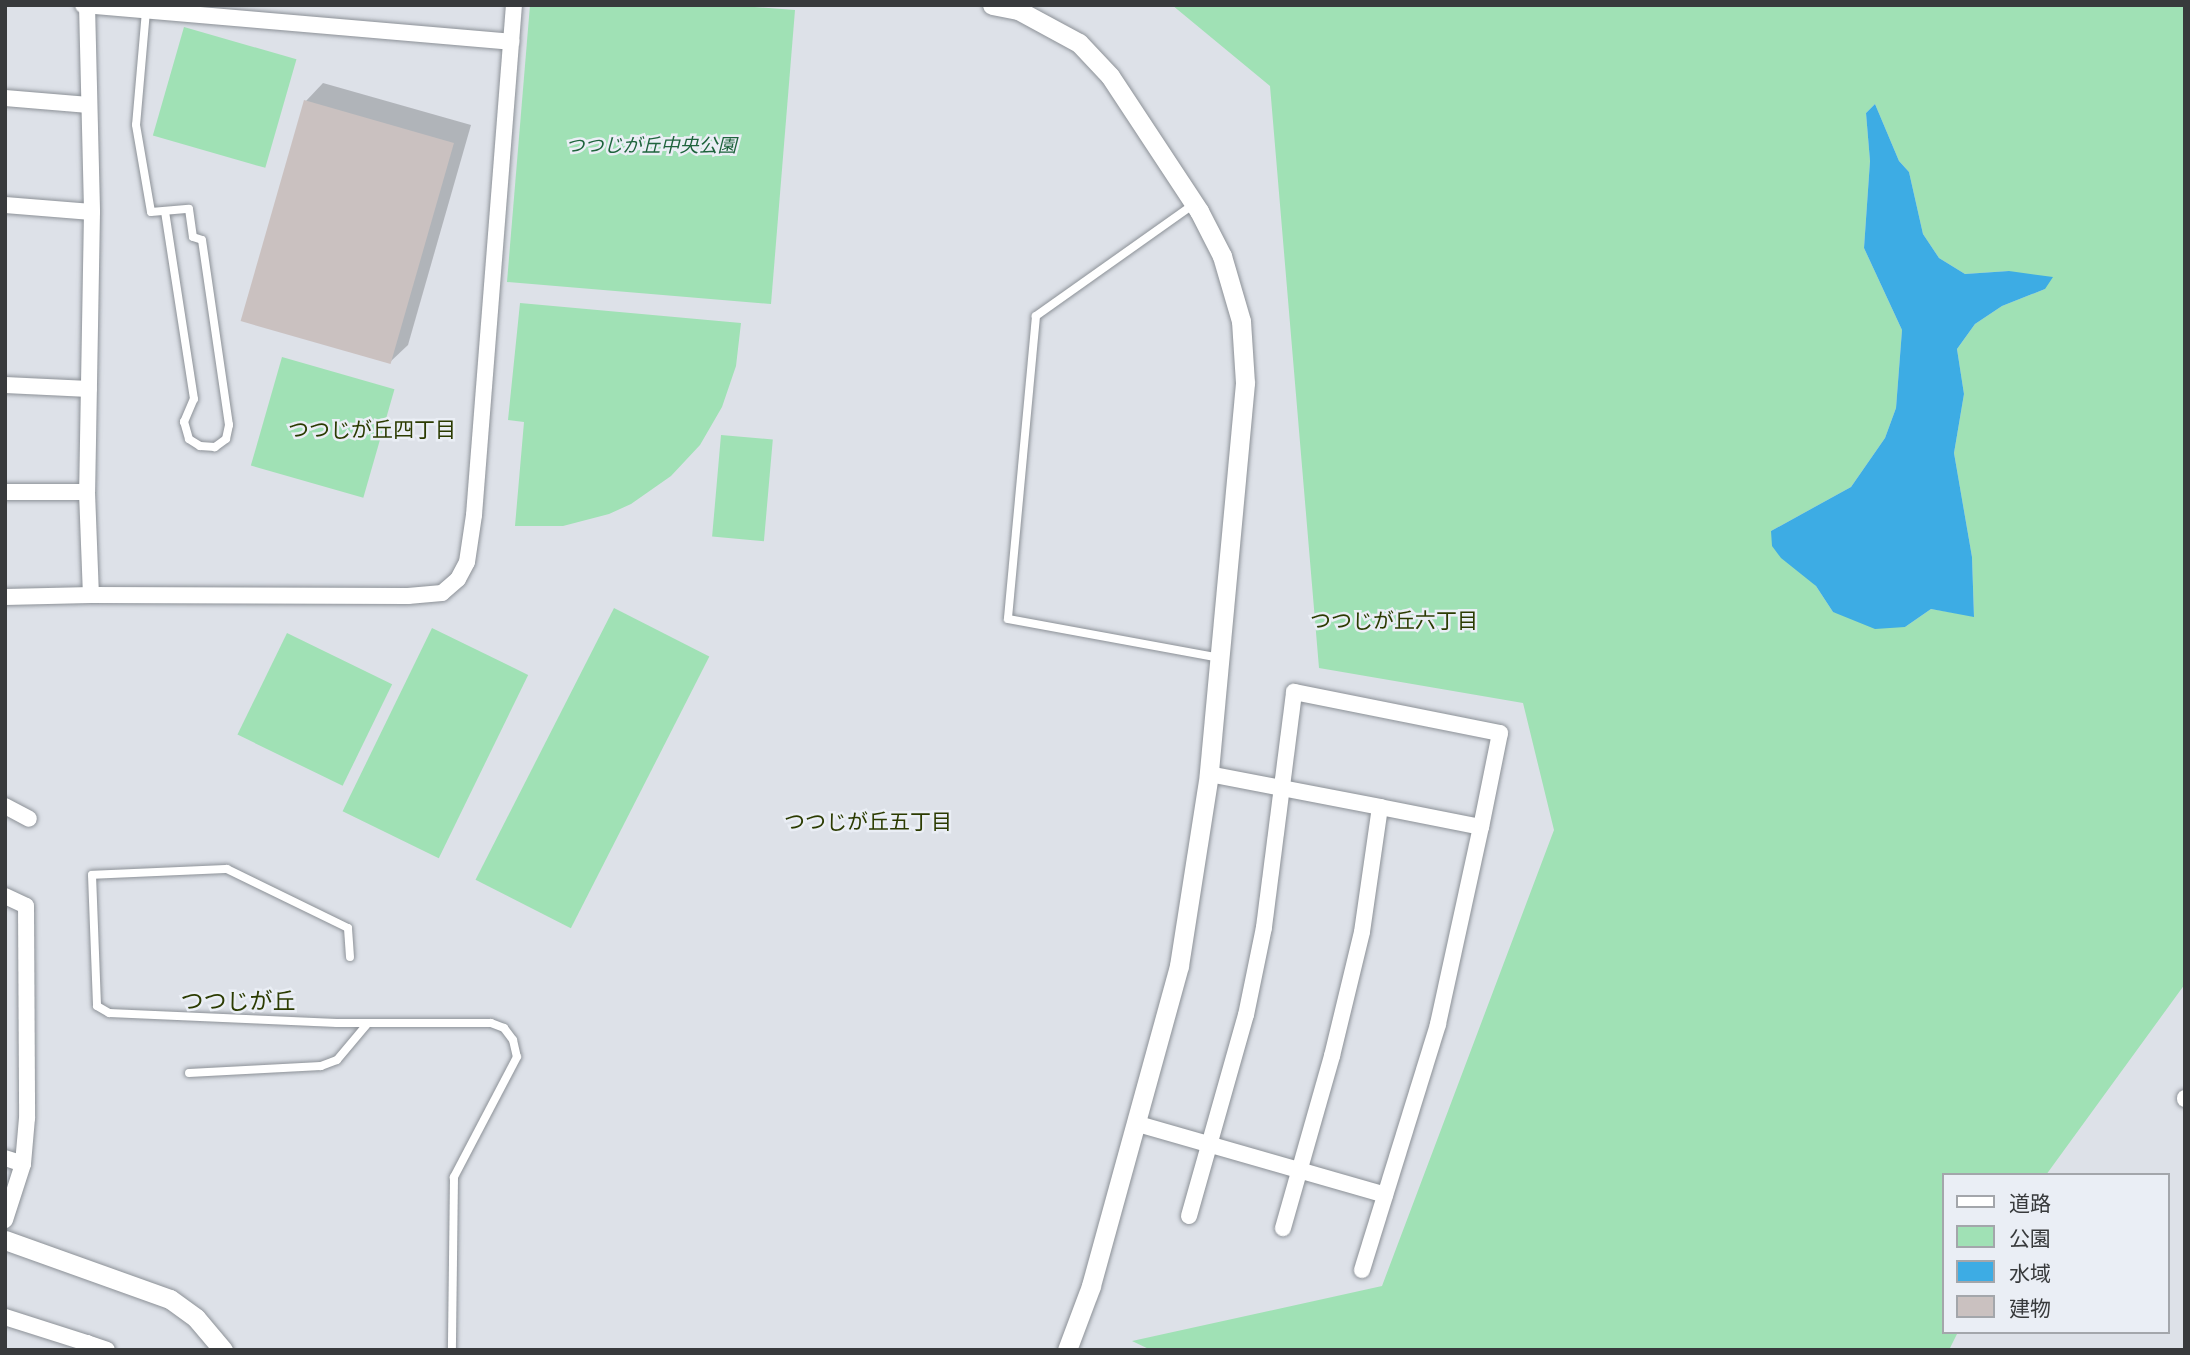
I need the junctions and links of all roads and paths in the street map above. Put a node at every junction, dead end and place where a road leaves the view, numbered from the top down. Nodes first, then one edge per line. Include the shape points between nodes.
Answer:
1 (86, 5) edge
2 (514, 5) edge
3 (992, 5) edge
4 (146, 8) edge
5 (511, 42) junction
6 (5, 98) edge
7 (89, 105) junction
8 (1194, 204) junction
9 (5, 205) edge
10 (165, 211) junction
11 (92, 212) junction
12 (5, 385) edge
13 (89, 389) junction
14 (5, 492) edge
15 (87, 492) junction
16 (91, 595) junction
17 (5, 597) edge
18 (1220, 658) junction
19 (1209, 774) junction
20 (1282, 788) junction
21 (5, 806) edge
22 (1380, 807) junction
23 (29, 818) dead end
24 (1480, 827) junction
25 (5, 896) edge
26 (350, 957) dead end
27 (368, 1023) junction
28 (189, 1073) dead end
29 (1138, 1124) junction
30 (1210, 1145) junction
31 (5, 1158) edge
32 (23, 1164) junction
33 (1300, 1171) junction
34 (1385, 1195) junction
35 (1189, 1216) dead end
36 (5, 1220) edge
37 (1283, 1228) dead end
38 (5, 1240) edge
39 (1363, 1270) dead end
40 (5, 1317) edge
41 (87, 1346) edge
42 (107, 1350) edge
43 (223, 1350) edge
44 (452, 1350) edge
45 (1067, 1350) edge

1 - 4 street
1 - 7 street
2 - 5 street
3 - 8 street via 1018,10 1088,50
4 - 5 street
4 - 10 lane via 136,125 151,212
5 - 16 street via 474,515 467,562 458,579 442,593 408,596
6 - 7 street
7 - 11 street
8 - 18 street via 1222,256 1241,321 1243,346 1245,383
8 - 18 lane via 1036,316 1008,620
9 - 11 street
10 - 10 lane via 189,209 193,237 202,240 229,425 226,439 215,447 188,439 184,422 194,399
11 - 13 street
12 - 13 street
13 - 15 street
14 - 15 street
15 - 16 street
16 - 17 street
18 - 19 street
19 - 20 street
19 - 29 street via 1179,967
20 - 22 street
20 - 24 street via 1294,692 1500,733
20 - 30 street via 1264,927 1246,1015
21 - 23 street
22 - 24 street
22 - 33 street via 1362,932
24 - 34 street via 1438,1024
25 - 32 street via 26,906
26 - 27 lane via 348,928 227,869 92,876 97,1006 109,1013
27 - 28 lane via 337,1060 321,1066
27 - 44 lane via 491,1023 504,1028 513,1040 517,1057 454,1177
29 - 30 street
29 - 45 street via 1091,1286
30 - 33 street
30 - 35 street
31 - 32 street
32 - 36 street
33 - 34 street
33 - 37 street
34 - 39 street
38 - 43 street via 170,1298
40 - 41 street
41 - 42 street

